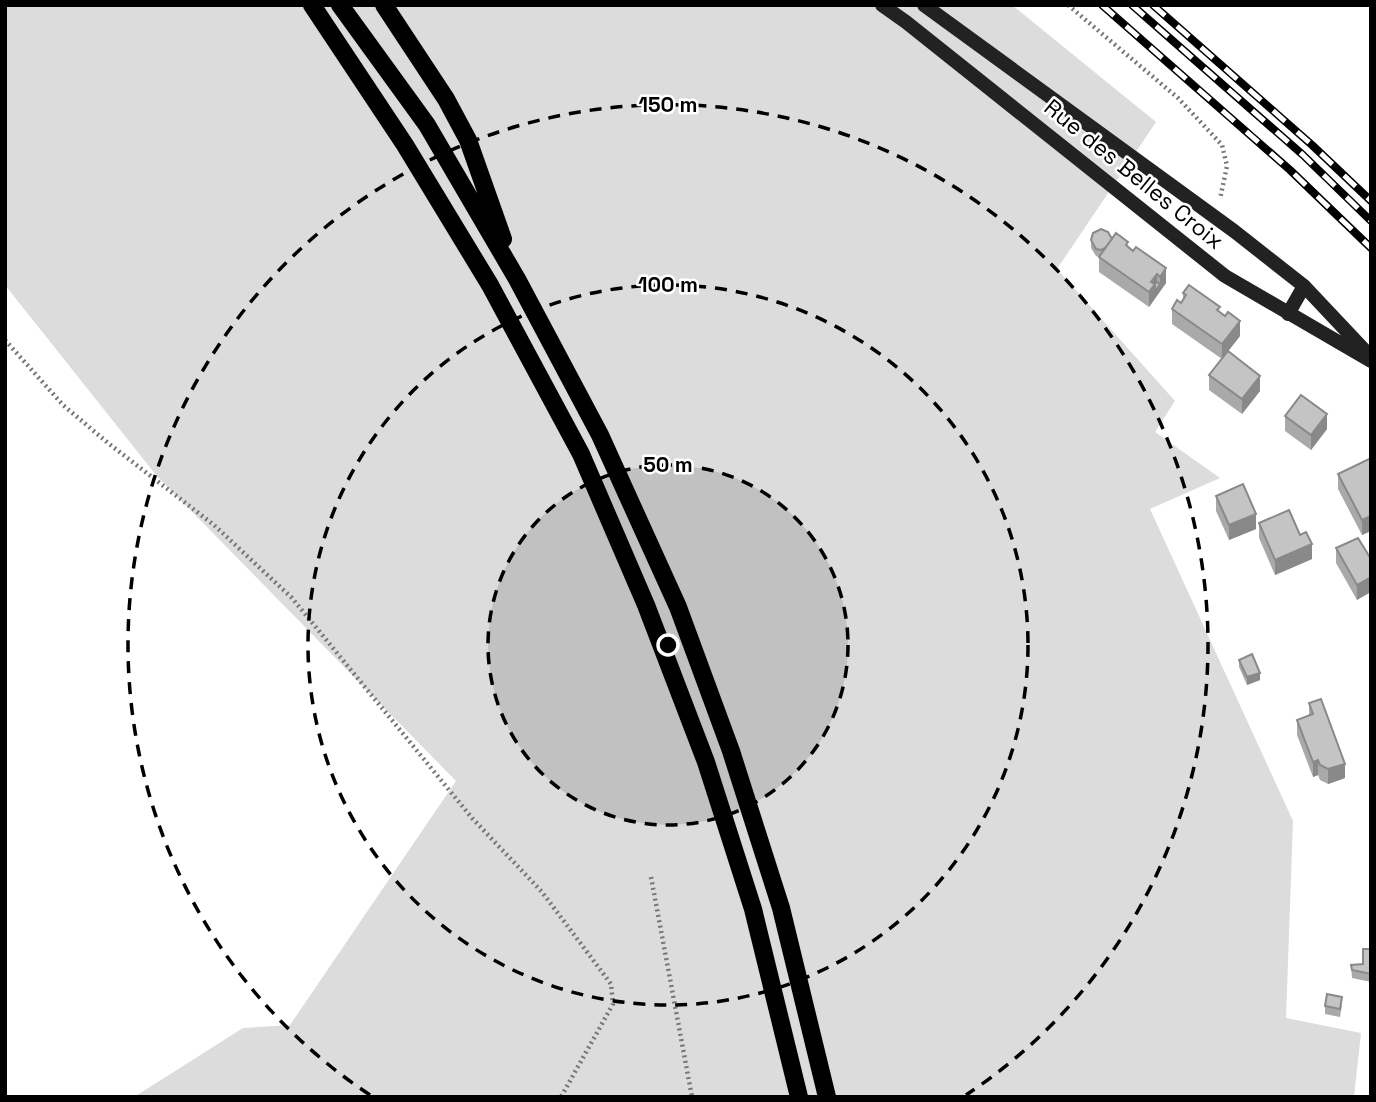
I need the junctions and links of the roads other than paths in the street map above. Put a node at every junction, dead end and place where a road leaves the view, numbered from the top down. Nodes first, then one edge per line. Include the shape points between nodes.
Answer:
1 (312, 5) edge
2 (340, 5) edge
3 (384, 5) edge
4 (882, 5) edge
5 (924, 5) edge
6 (517, 279) junction
7 (1304, 286) junction
8 (1288, 314) junction
9 (1371, 359) edge
10 (799, 1097) edge
11 (827, 1097) edge

1 - 10 main road via 491,285 581,454 706,762 753,909
2 - 6 main road via 427,125
3 - 6 main road via 468,140
4 - 8 main road, Rue des Belles Croix via 1225,276
5 - 7 main road, Rue des Belles Croix
6 - 11 main road via 600,435 678,607 731,751 781,908
7 - 8 main road
7 - 9 main road, Rue des Belles Croix
8 - 9 main road, Rue des Belles Croix

